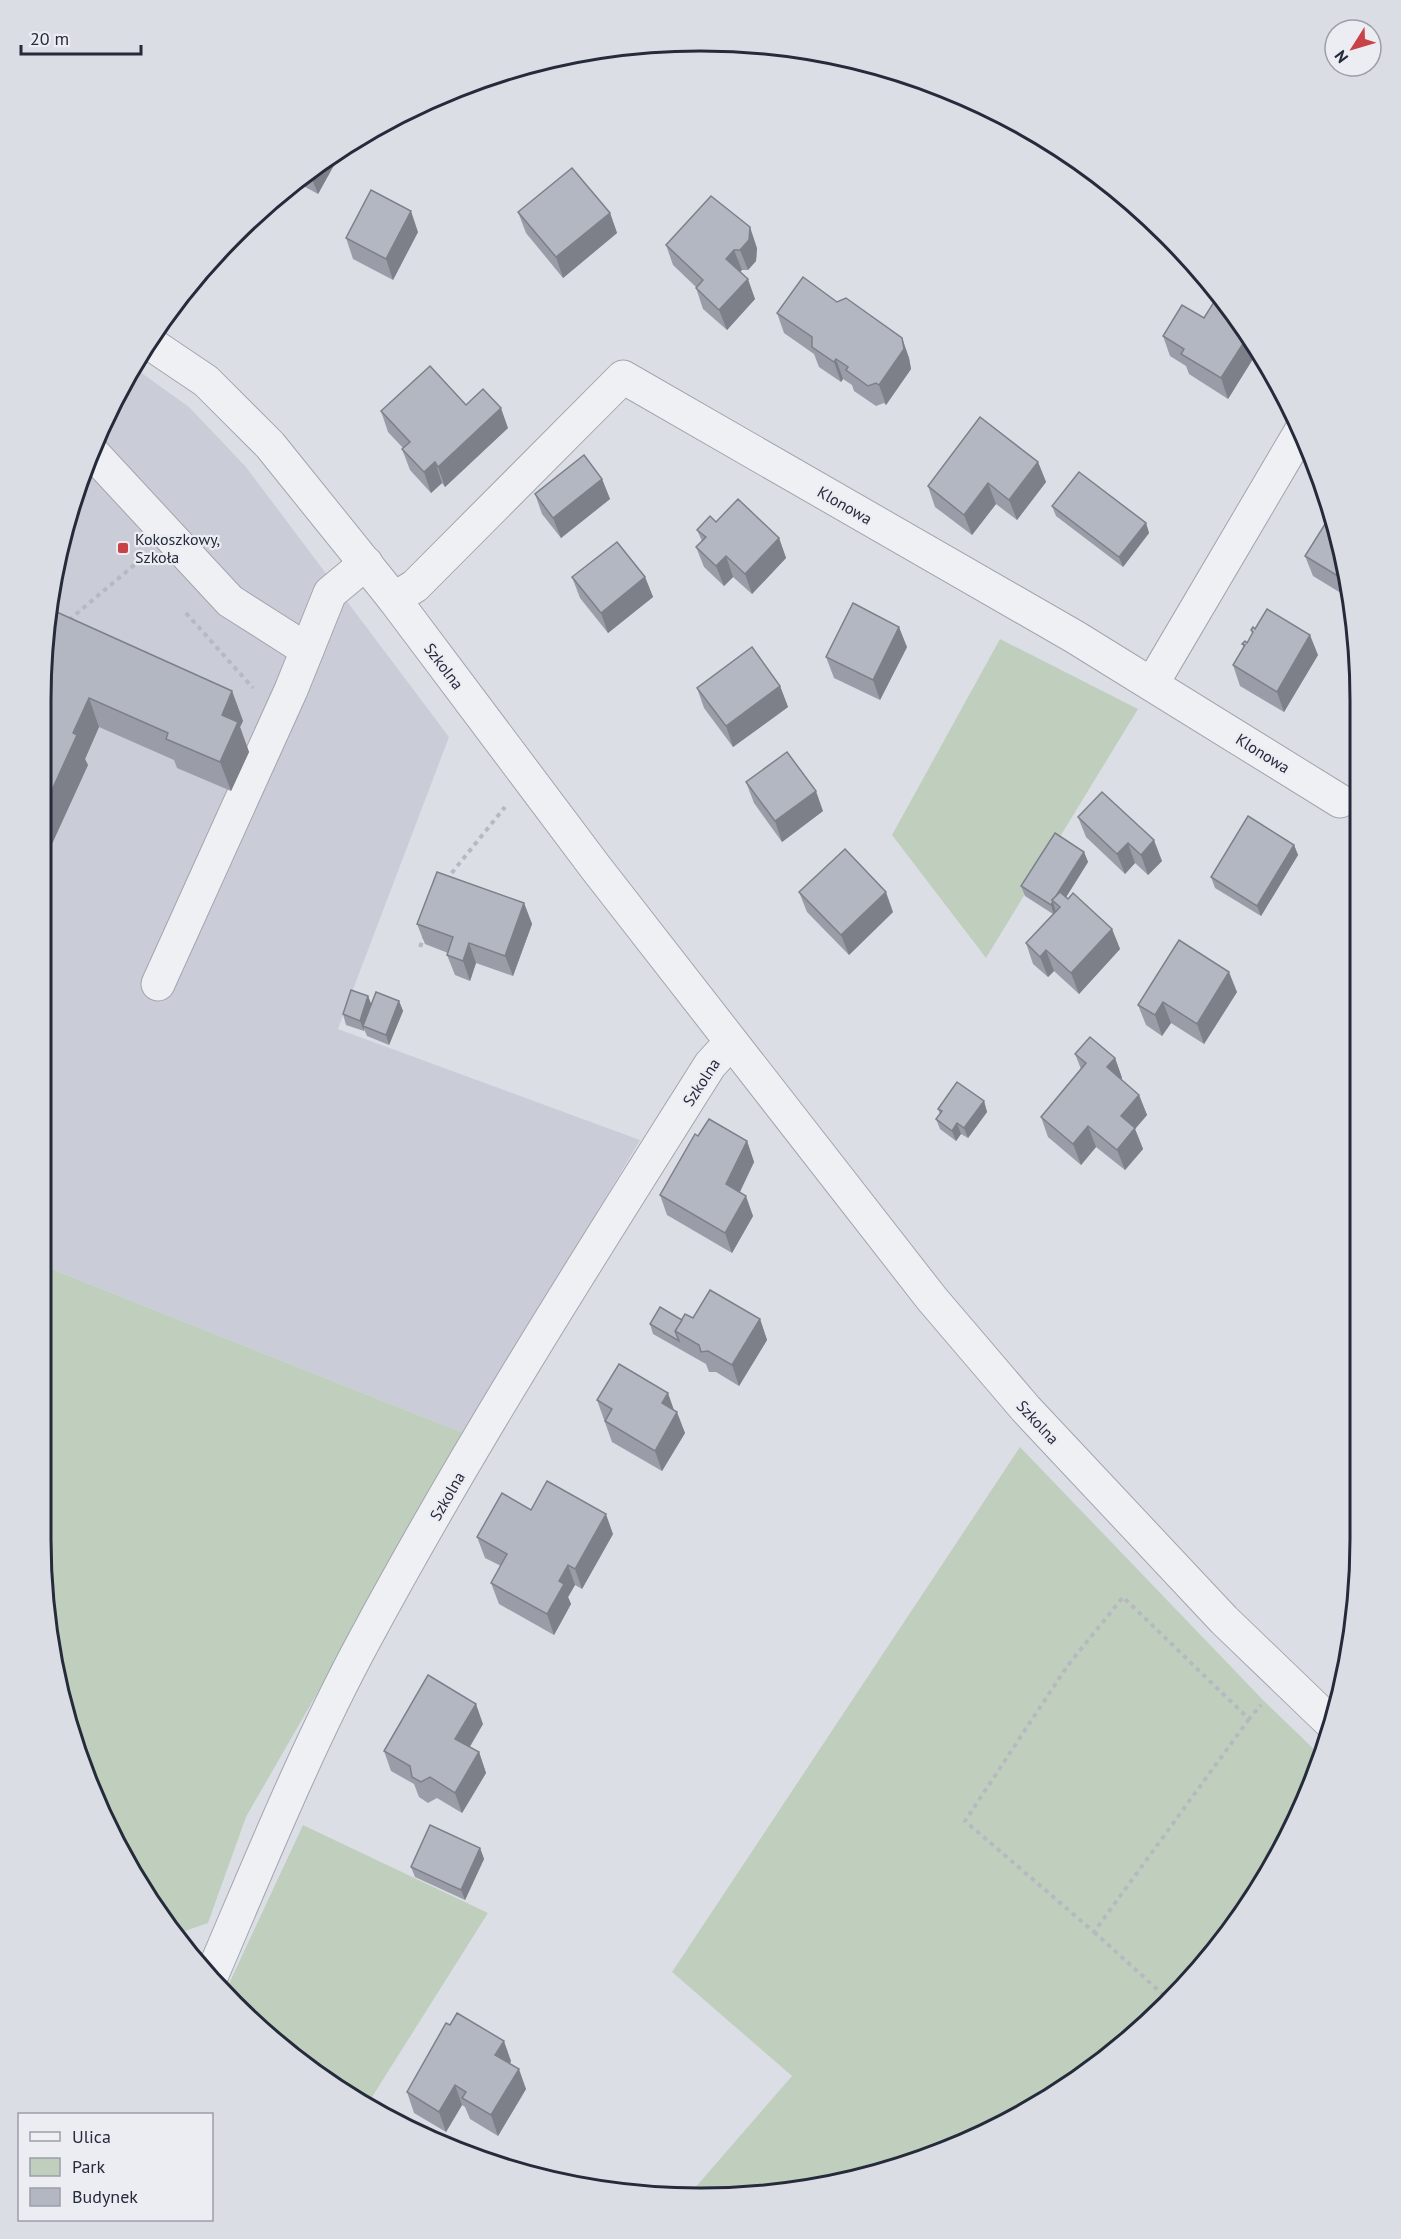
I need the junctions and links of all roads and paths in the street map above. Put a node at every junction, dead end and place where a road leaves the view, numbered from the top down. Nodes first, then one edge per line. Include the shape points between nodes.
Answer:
1 (156, 347) edge
2 (1296, 440) edge
3 (98, 458) edge
4 (139, 561) dead end
5 (366, 564) junction
6 (393, 599) junction
7 (64, 624) edge
8 (307, 650) junction
9 (1152, 684) junction
10 (1340, 801) dead end
11 (511, 802) dead end
12 (442, 889) edge
13 (428, 928) edge
14 (420, 947) edge
15 (158, 984) dead end
16 (731, 1042) junction
17 (1264, 1701) dead end
18 (1325, 1717) edge
19 (1249, 1719) junction
20 (1094, 1932) junction
21 (214, 1969) edge
22 (1163, 1995) edge

1 - 5 street, Szkolna via 206,381 270,445
2 - 9 street
3 - 8 street via 230,601
4 - 7 path
5 - 6 street, Szkolna
5 - 8 street via 330,592
6 - 9 street, Klonowa via 415,586 623,377
6 - 16 street, Szkolna
8 - 15 street
9 - 10 street, Klonowa
11 - 12 path via 498,812
13 - 14 path
16 - 18 street, Szkolna via 932,1299 1026,1409 1224,1620
16 - 21 street, Szkolna via 710,1065 527,1357 364,1640 283,1809
17 - 19 path
19 - 20 path
19 - 20 path via 1123,1597 1068,1665 965,1821
20 - 22 path

